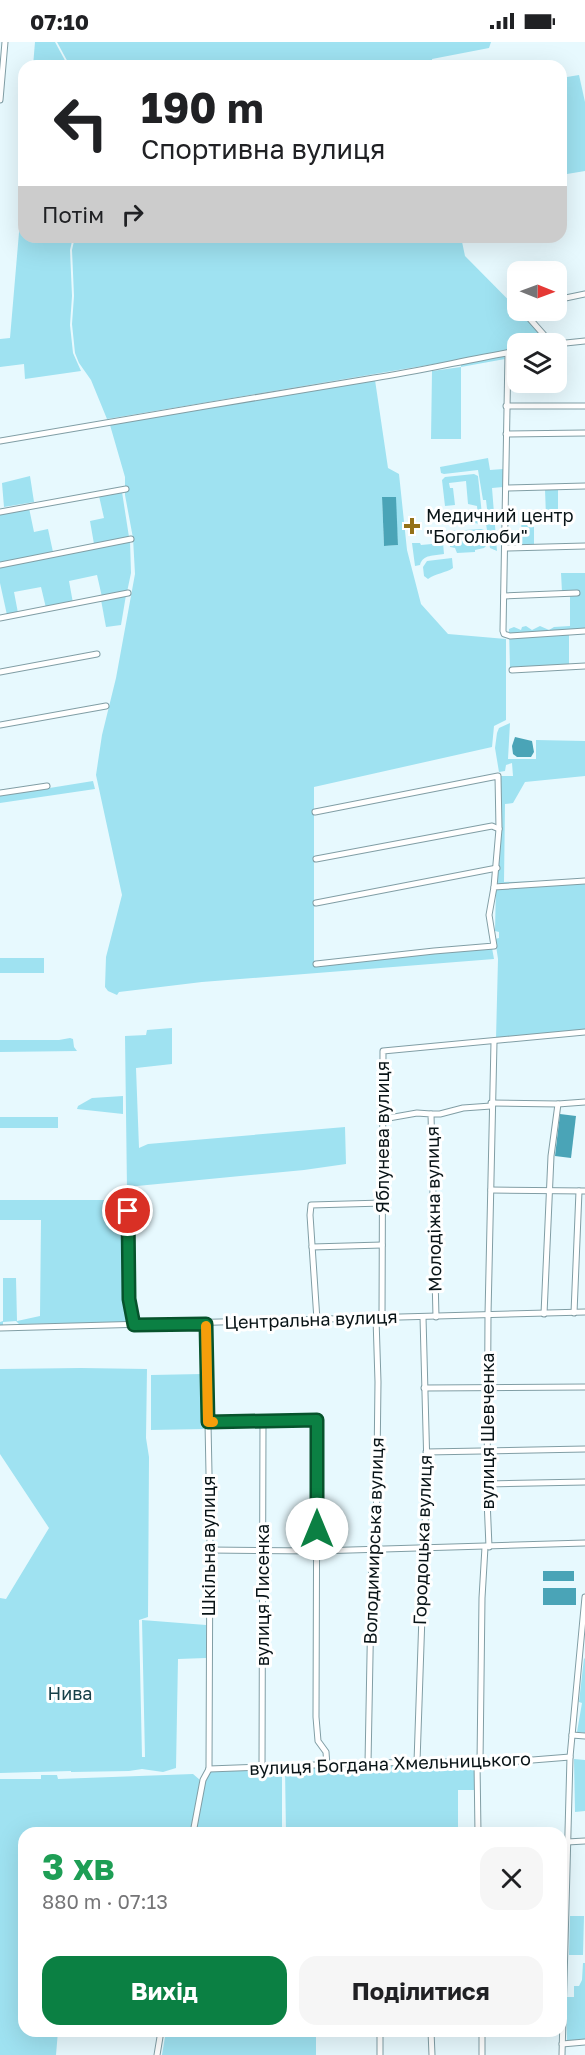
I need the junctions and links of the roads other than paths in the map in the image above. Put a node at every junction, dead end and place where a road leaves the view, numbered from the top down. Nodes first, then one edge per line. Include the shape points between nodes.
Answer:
1 (5, 42) edge
2 (0, 100) edge
3 (585, 294) edge
4 (567, 298) edge
5 (532, 321) edge
6 (544, 333) edge
7 (585, 341) edge
8 (567, 343) edge
9 (507, 353) edge
10 (507, 379) edge
11 (506, 405) junction
12 (585, 406) edge
13 (585, 433) edge
14 (506, 434) junction
15 (0, 441) edge
16 (585, 486) edge
17 (506, 488) junction
18 (126, 489) dead end
19 (0, 512) edge
20 (131, 539) dead end
21 (585, 546) edge
22 (505, 548) junction
23 (0, 565) edge
24 (128, 593) dead end
25 (577, 593) dead end
26 (504, 596) junction
27 (0, 618) edge
28 (585, 631) edge
29 (97, 654) dead end
30 (585, 666) edge
31 (512, 669) dead end
32 (0, 672) edge
33 (106, 706) dead end
34 (0, 725) edge
35 (47, 786) dead end
36 (0, 793) edge
37 (315, 812) dead end
38 (499, 829) junction
39 (316, 859) dead end
40 (496, 868) junction
41 (585, 881) edge
42 (494, 887) junction
43 (316, 903) dead end
44 (316, 964) dead end
45 (585, 1032) edge
46 (494, 1042) junction
47 (585, 1102) edge
48 (491, 1104) junction
49 (558, 1104) junction
50 (431, 1114) junction
51 (383, 1119) junction
52 (491, 1190) junction
53 (549, 1190) junction
54 (582, 1191) edge
55 (383, 1203) junction
56 (128, 1211) dead end
57 (382, 1245) junction
58 (312, 1247) junction
59 (574, 1312) junction
60 (585, 1312) edge
61 (544, 1314) junction
62 (488, 1315) junction
63 (423, 1317) junction
64 (436, 1317) junction
65 (379, 1318) junction
66 (317, 1320) junction
67 (206, 1324) junction
68 (134, 1325) junction
69 (0, 1328) edge
70 (489, 1386) junction
71 (585, 1387) edge
72 (424, 1388) junction
73 (263, 1421) junction
74 (208, 1422) junction
75 (585, 1449) edge
76 (487, 1451) junction
77 (426, 1452) junction
78 (585, 1482) edge
79 (488, 1484) junction
80 (585, 1544) edge
81 (487, 1547) junction
82 (423, 1548) junction
83 (372, 1549) junction
84 (210, 1550) junction
85 (264, 1550) junction
86 (317, 1551) junction
87 (585, 1597) edge
88 (582, 1656) edge
89 (572, 1735) junction
90 (585, 1736) edge
91 (570, 1757) junction
92 (417, 1762) junction
93 (478, 1762) junction
94 (368, 1763) junction
95 (327, 1766) junction
96 (262, 1768) junction
97 (209, 1769) junction
98 (194, 1827) edge
99 (478, 1827) edge
100 (585, 1841) edge
101 (567, 1842) joint
102 (160, 2037) edge
103 (380, 2037) edge
104 (431, 2037) edge
105 (482, 2037) edge
106 (562, 2037) edge
107 (585, 2042) edge
108 (562, 2044) junction
109 (157, 2055) edge
110 (380, 2055) edge
111 (432, 2055) edge
112 (482, 2055) edge
113 (562, 2055) edge

1 - 2 street
3 - 4 street
5 - 6 street
7 - 8 street
9 - 15 street
10 - 11 street
11 - 12 street
11 - 14 street
13 - 14 street
14 - 17 street
16 - 17 street
17 - 22 street
18 - 19 street
20 - 23 street
21 - 22 street
22 - 26 street
24 - 27 street
25 - 26 street
26 - 28 street via 506,635
29 - 32 street
30 - 31 street
33 - 34 street
35 - 36 street
37 - 38 street via 498,776
38 - 39 street via 492,826
38 - 40 street
40 - 42 street
40 - 43 street
41 - 42 street
42 - 44 street via 489,915 494,946
45 - 46 street, Яблунева вулиця
46 - 48 street, вулиця Шевченка
46 - 51 street, Яблунева вулиця via 383,1052
47 - 49 street
48 - 49 street
48 - 50 street
48 - 52 street, вулиця Шевченка
49 - 53 street
50 - 51 street, Молодіжна вулиця
50 - 64 street, Молодіжна вулиця
51 - 55 street, Яблунева вулиця
52 - 53 street
52 - 62 street, вулиця Шевченка
53 - 54 street
53 - 61 street
54 - 59 street
55 - 57 street, Яблунева вулиця
55 - 58 street via 311,1205
56 - 68 street via 129,1299
57 - 58 street
57 - 65 street, Яблунева вулиця
58 - 66 street
59 - 60 street, Центральна вулиця
59 - 61 street, Центральна вулиця
61 - 62 street, Центральна вулиця
62 - 64 street, Центральна вулиця
62 - 70 street, вулиця Шевченка
63 - 64 street, Центральна вулиця
63 - 65 street, Центральна вулиця
63 - 72 street, Городоцька вулиця
65 - 66 street, Центральна вулиця
65 - 83 street, Володимирська вулиця via 378,1479 376,1545
66 - 67 street, Центральна вулиця
67 - 68 street, Центральна вулиця
67 - 74 street, Шкільна вулиця
68 - 69 street, Центральна вулиця
70 - 71 street
70 - 72 street
70 - 76 street, вулиця Шевченка
72 - 77 street, Городоцька вулиця
73 - 74 street
73 - 85 street, вулиця Лисенка
73 - 86 street via 317,1420
74 - 84 street, Шкільна вулиця
75 - 76 street
76 - 77 street
76 - 79 street, вулиця Шевченка
77 - 82 street, Городоцька вулиця
78 - 79 street
79 - 81 street, вулиця Шевченка
80 - 81 street
81 - 82 street
81 - 93 street, вулиця Шевченка
82 - 83 street
82 - 92 street, Городоцька вулиця
83 - 86 street
83 - 94 street, Володимирська вулиця
84 - 85 street
84 - 97 street, Шкільна вулиця
85 - 86 street
85 - 96 street, вулиця Лисенка
86 - 95 street via 316,1717 318,1741 326,1752
87 - 88 street
88 - 89 street
89 - 90 street
89 - 91 street
91 - 93 street, вулиця Богдана Хмельницького
91 - 101 street
92 - 93 street, вулиця Богдана Хмельницького
92 - 94 street, вулиця Богдана Хмельницького
93 - 99 street, вулиця Шевченка
94 - 95 street, вулиця Богдана Хмельницького
95 - 96 street, вулиця Богдана Хмельницького
96 - 97 street, вулиця Богдана Хмельницького
97 - 98 street, Шкільна вулиця via 203,1780
100 - 101 street
102 - 109 street
103 - 110 street
104 - 111 street
105 - 112 street
106 - 108 street
107 - 108 street
108 - 113 street

